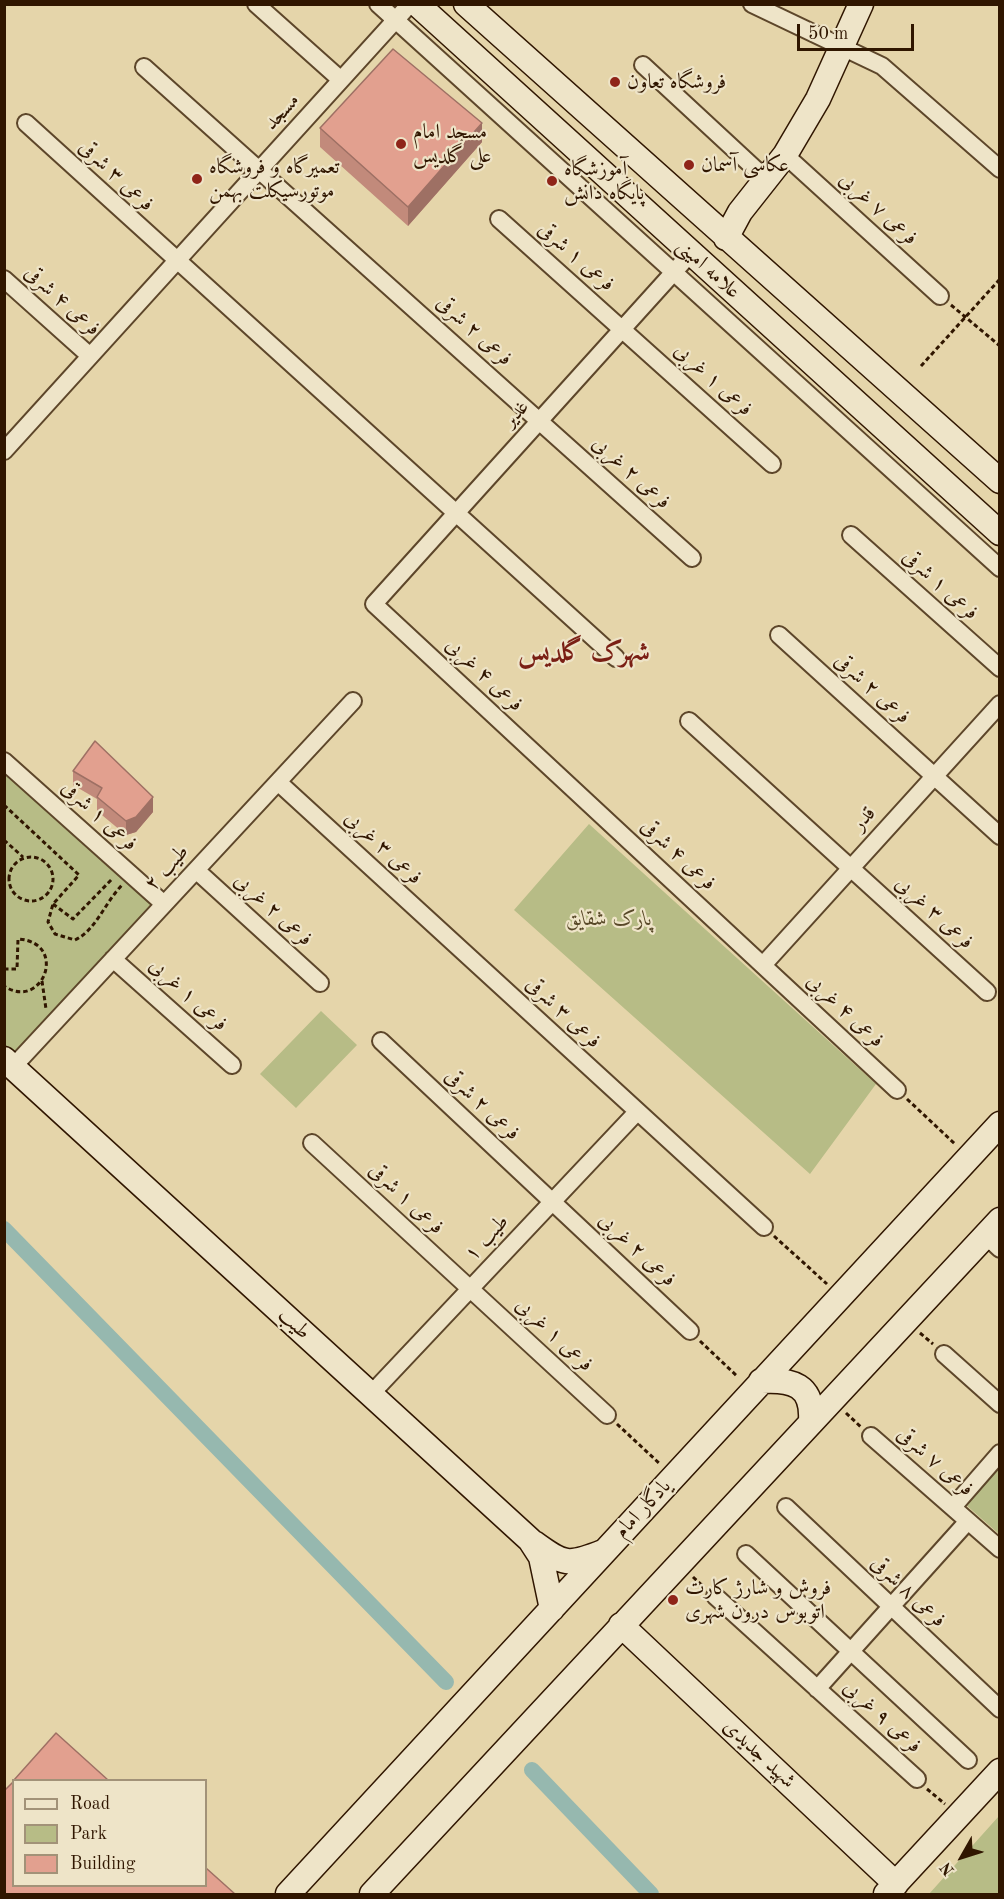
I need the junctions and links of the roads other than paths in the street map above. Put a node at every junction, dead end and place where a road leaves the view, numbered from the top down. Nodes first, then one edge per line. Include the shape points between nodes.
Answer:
1 (256, 4) edge
2 (378, 4) edge
3 (410, 4) edge
4 (417, 4) edge
5 (466, 4) edge
6 (752, 4) edge
7 (861, 4) edge
8 (396, 20) junction
9 (842, 48) junction
10 (643, 65) dead end
11 (144, 67) dead end
12 (341, 80) junction
13 (26, 123) dead end
14 (785, 155) junction
15 (999, 169) edge
16 (259, 171) junction
17 (765, 178) junction
18 (499, 219) dead end
19 (726, 238) junction
20 (691, 253) junction
21 (177, 261) junction
22 (674, 273) junction
23 (4, 279) edge
24 (940, 296) road end
25 (623, 329) junction
26 (90, 357) junction
27 (540, 421) junction
28 (4, 451) edge
29 (772, 464) dead end
30 (999, 481) edge
31 (999, 492) edge
32 (457, 513) junction
33 (978, 514) junction
34 (999, 533) edge
35 (852, 535) dead end
36 (692, 558) dead end
37 (999, 568) edge
38 (374, 604) joint
39 (779, 635) dead end
40 (616, 658) dead end
41 (999, 668) edge
42 (354, 701) dead end
43 (999, 704) edge
44 (689, 721) dead end
45 (4, 761) edge
46 (934, 776) junction
47 (563, 779) joint
48 (278, 782) junction
49 (999, 836) edge
50 (851, 868) junction
51 (196, 870) junction
52 (164, 904) junction
53 (458, 947) joint
54 (113, 959) junction
55 (763, 965) junction
56 (320, 983) dead end
57 (987, 992) dead end
58 (381, 1041) dead end
59 (9, 1063) edge
60 (232, 1065) dead end
61 (897, 1090) road end
62 (637, 1112) junction
63 (999, 1124) edge
64 (312, 1143) dead end
65 (552, 1202) junction
66 (764, 1227) road end
67 (995, 1234) edge
68 (470, 1289) junction
69 (690, 1331) road end
70 (944, 1354) road end
71 (757, 1385) junction
72 (371, 1394) junction
73 (999, 1404) edge
74 (607, 1415) road end
75 (811, 1420) junction
76 (871, 1436) road end
77 (999, 1453) edge
78 (786, 1507) dead end
79 (953, 1507) junction
80 (968, 1521) junction
81 (530, 1540) junction
82 (999, 1549) edge
83 (605, 1551) junction
84 (746, 1554) dead end
85 (715, 1596) road end
86 (891, 1607) junction
87 (552, 1609) junction
88 (621, 1625) junction
89 (850, 1651) junction
90 (817, 1689) junction
91 (999, 1709) edge
92 (968, 1760) dead end
93 (999, 1771) edge
94 (917, 1779) road end
95 (891, 1889) edge
96 (288, 1894) edge
97 (372, 1894) edge

1 - 12 street
2 - 8 street
3 - 8 street, مسجد
4 - 20 main road, علامه امینی
5 - 19 main road, علامه امینی
6 - 9 street
7 - 9 main road
8 - 12 street, مسجد
8 - 22 street
9 - 14 main road
9 - 15 street via 882,66
10 - 17 street
11 - 16 street
12 - 16 street, مسجد
13 - 21 street, فرعی ۳ شرقی
14 - 17 main road
14 - 24 street, فرعی ۷ غربی
16 - 21 street, مسجد
16 - 27 street, فرعی ۲ شرقی
17 - 19 main road
18 - 25 street, فرعی ۱ شرقی
19 - 30 main road, علامه امینی
20 - 22 street, غدیر
20 - 33 main road, علامه امینی
21 - 26 street, مسجد
21 - 32 street
22 - 25 street, غدیر
22 - 37 street
23 - 26 street, فرعی ۴ شرقی
25 - 27 street, غدیر
25 - 29 street, فرعی ۱ غربی
26 - 28 street, مسجد
27 - 32 street, غدیر
27 - 36 street, فرعی ۲ غربی
31 - 33 main road
32 - 38 street, غدیر
32 - 40 street
33 - 34 main road, علامه امینی
35 - 41 street, فرعی ۱ شرقی
38 - 47 street, فرعی ۴ غربی
39 - 46 street, فرعی ۲ شرقی
42 - 48 street, طیب ۲
43 - 46 street, قدر
44 - 50 street
45 - 52 street, فرعی ۱ شرقی
46 - 49 street
46 - 50 street, قدر
47 - 55 street, فرعی ۴ شرقی
48 - 51 street, طیب ۲
48 - 53 street, فرعی ۳ غربی
50 - 55 street, قدر
50 - 57 street, فرعی ۳ غربی
51 - 52 street, طیب ۲
51 - 56 street, فرعی ۲ غربی
52 - 54 street, طیب ۲
53 - 62 street, فرعی ۳ شرقی
54 - 59 street, طیب ۲
54 - 60 street, فرعی ۱ غربی
55 - 61 street, فرعی ۴ غربی
58 - 65 street, فرعی ۲ شرقی
59 - 72 main road, طیب
62 - 65 street, طیب ۱
62 - 66 street
63 - 71 main road, یادگار امام
64 - 68 street, فرعی ۱ شرقی
65 - 68 street, طیب ۱
65 - 69 street, فرعی ۲ غربی
67 - 75 main road via 905,1320
68 - 72 street, طیب ۱
68 - 74 street, فرعی ۱ غربی
70 - 73 street
71 - 75 main road via 783,1379 794,1383 812,1406
71 - 83 main road, یادگار امام
72 - 81 main road, طیب
75 - 88 main road
76 - 79 street, فرعی ۷ شرقی
77 - 79 street
78 - 86 street, فرعی ۸ شرقی
79 - 80 street, فرعی ۷ شرقی
80 - 82 street
80 - 86 street
81 - 83 main road via 558,1561 579,1561
81 - 87 main road, طیب via 541,1557
83 - 87 main road, یادگار امام
84 - 89 street
85 - 90 street, فرعی ۹ غربی
86 - 89 street
86 - 91 street, فرعی ۸ شرقی
87 - 96 main road, یادگار امام
88 - 95 main road, شهید جدیدی
88 - 97 main road
89 - 90 street
89 - 92 street
90 - 94 street, فرعی ۹ غربی
93 - 95 main road

